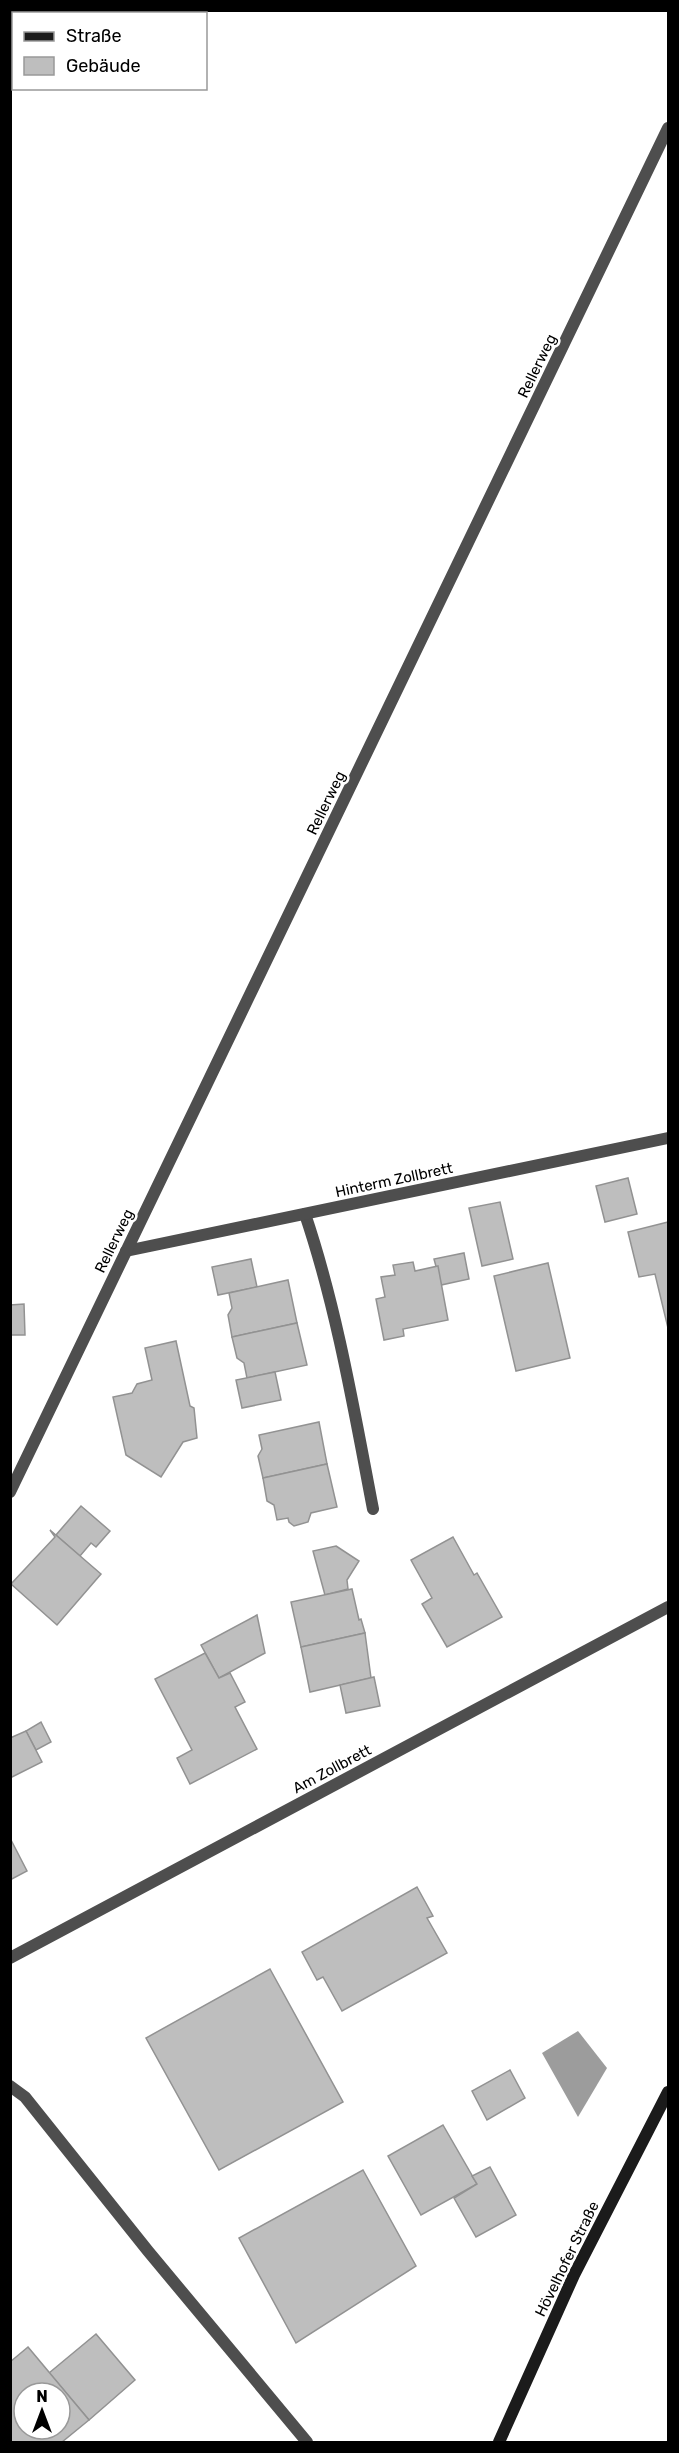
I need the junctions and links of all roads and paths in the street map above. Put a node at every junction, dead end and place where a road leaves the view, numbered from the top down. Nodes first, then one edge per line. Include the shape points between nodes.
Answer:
1 (669, 128) edge
2 (669, 1138) edge
3 (305, 1214) junction
4 (126, 1251) junction
5 (10, 1492) edge
6 (374, 1509) dead end
7 (669, 1607) edge
8 (10, 1958) edge
9 (10, 2086) edge
10 (669, 2092) edge
11 (308, 2442) edge
12 (500, 2442) edge

1 - 4 street, Rellerweg
2 - 3 street, Hinterm Zollbrett
3 - 4 street, Hinterm Zollbrett
3 - 6 street via 320,1258
4 - 5 street, Rellerweg
7 - 8 street, Am Zollbrett
9 - 11 street via 25,2097
10 - 12 main road, Hövelhofer Straße via 574,2275

